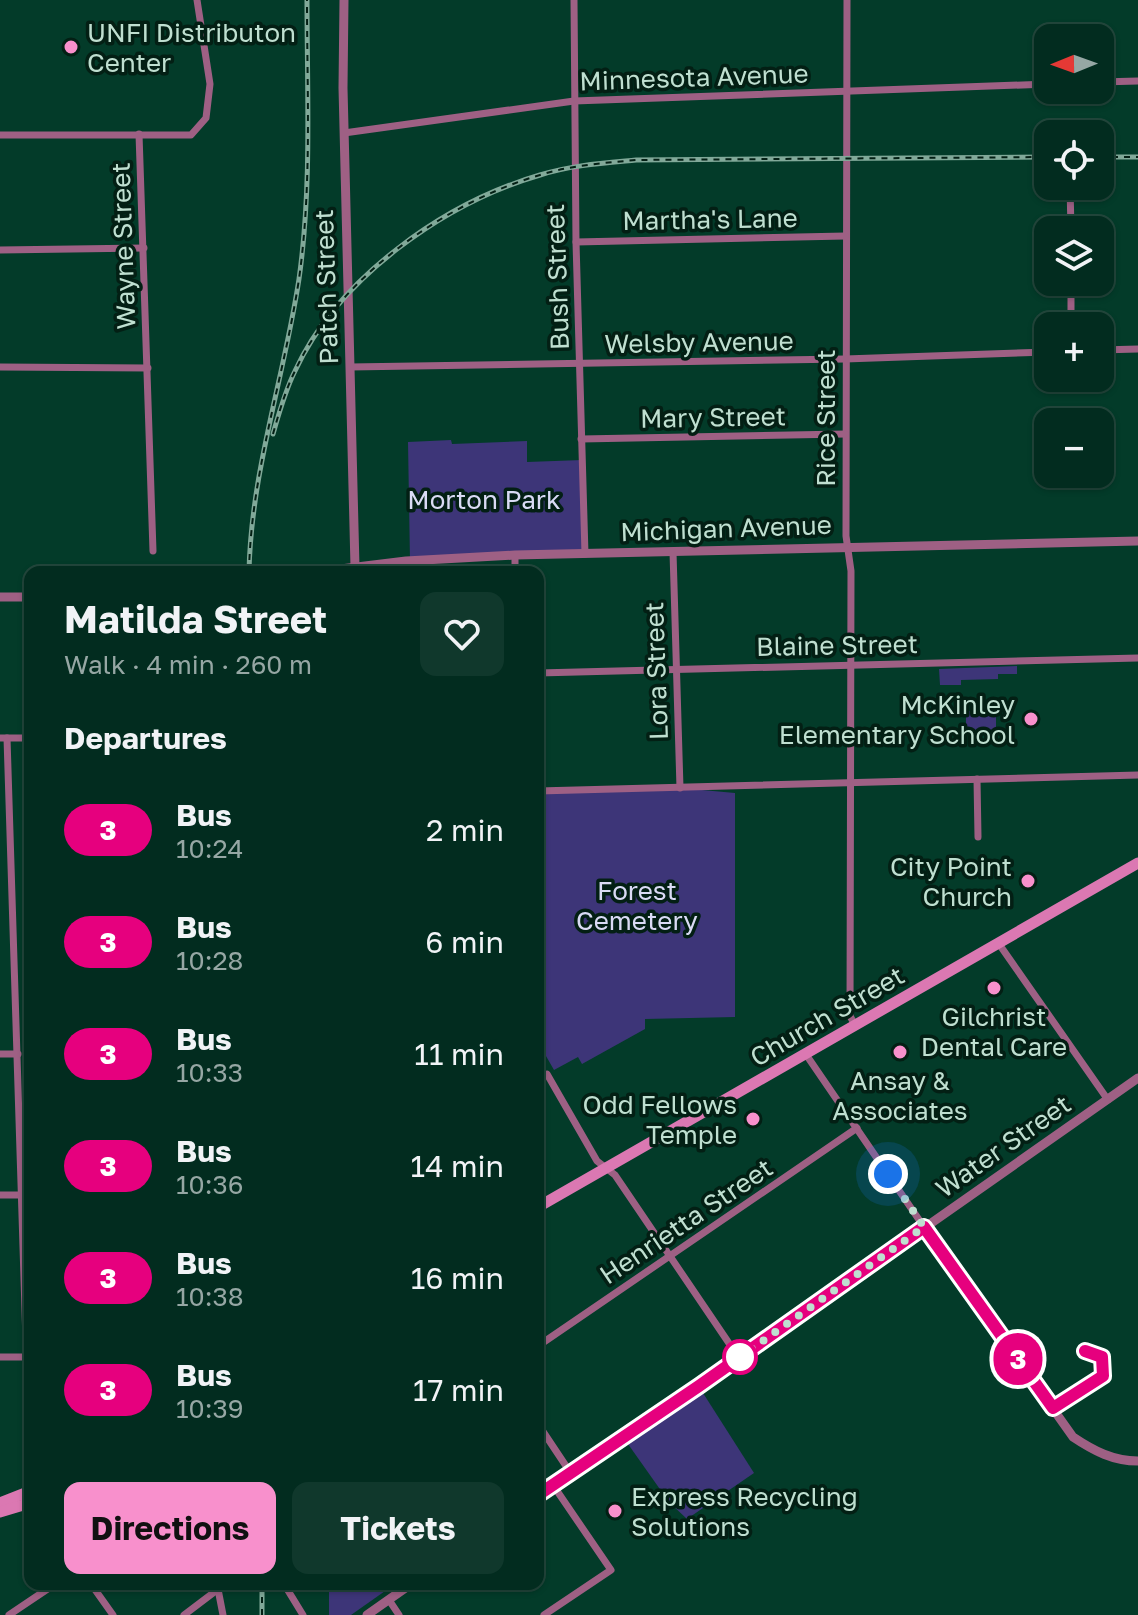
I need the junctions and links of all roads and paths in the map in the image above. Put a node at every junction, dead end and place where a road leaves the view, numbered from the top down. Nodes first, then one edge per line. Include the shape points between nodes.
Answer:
1 (197, 0) edge
2 (344, 0) edge
3 (574, 0) edge
4 (847, 0) edge
5 (1138, 81) edge
6 (1114, 82) edge
7 (1034, 84) edge
8 (847, 91) junction
9 (574, 101) junction
10 (344, 133) junction
11 (139, 134) junction
12 (0, 135) edge
13 (845, 236) junction
14 (576, 242) junction
15 (144, 248) junction
16 (0, 250) edge
17 (1138, 349) edge
18 (1114, 350) edge
19 (1034, 352) edge
20 (845, 359) junction
21 (580, 365) junction
22 (0, 367) edge
23 (350, 367) junction
24 (148, 368) junction
25 (845, 434) junction
26 (581, 439) junction
27 (1138, 541) edge
28 (848, 546) junction
29 (153, 551) dead end
30 (673, 552) junction
31 (585, 554) junction
32 (515, 555) junction
33 (355, 566) edge
34 (398, 566) edge
35 (515, 566) edge
36 (0, 597) edge
37 (24, 597) edge
38 (1138, 658) edge
39 (851, 664) junction
40 (676, 669) junction
41 (544, 673) edge
42 (3, 738) edge
43 (24, 738) edge
44 (1138, 775) edge
45 (977, 779) junction
46 (850, 782) junction
47 (680, 788) junction
48 (544, 791) edge
49 (978, 837) dead end
50 (1138, 863) edge
51 (999, 944) junction
52 (855, 1025) junction
53 (805, 1053) junction
54 (0, 1054) edge
55 (18, 1054) junction
56 (544, 1075) edge
57 (1138, 1078) edge
58 (1108, 1100) junction
59 (857, 1128) junction
60 (24, 1160) edge
61 (606, 1167) junction
62 (0, 1195) edge
63 (24, 1195) edge
64 (544, 1203) edge
65 (924, 1227) junction
66 (671, 1256) junction
67 (544, 1342) edge
68 (0, 1357) edge
69 (24, 1357) edge
70 (739, 1358) junction
71 (544, 1433) edge
72 (1138, 1461) edge
73 (570, 1472) junction
74 (553, 1485) junction
75 (544, 1491) edge
76 (24, 1493) edge
77 (0, 1503) edge
78 (24, 1505) edge
79 (0, 1512) edge
80 (46, 1590) edge
81 (95, 1590) edge
82 (213, 1590) edge
83 (218, 1590) edge
84 (288, 1590) edge
85 (403, 1590) edge
86 (389, 1600) junction
87 (9, 1615) edge
88 (113, 1615) edge
89 (184, 1615) edge
90 (223, 1615) edge
91 (303, 1615) edge
92 (367, 1615) edge
93 (389, 1615) edge
94 (399, 1615) edge
95 (544, 1615) edge

1 - 11 street, Wayne Street via 210,84 206,118 191,135
2 - 10 street, Patch Street
3 - 9 street, Bush Street
4 - 8 street, Rice Street
5 - 6 street
7 - 8 street, Minnesota Avenue
8 - 9 street, Minnesota Avenue
8 - 13 street, Rice Street
9 - 10 street, Minnesota Avenue
9 - 14 street, Bush Street
10 - 23 street, Patch Street
11 - 12 street
11 - 15 street, Wayne Street
13 - 14 street, Martha's Lane
13 - 20 street, Rice Street
14 - 21 street, Bush Street
15 - 16 street
15 - 24 street, Wayne Street
17 - 18 street
19 - 20 street, Welsby Avenue
20 - 21 street, Welsby Avenue
20 - 25 street, Rice Street
21 - 23 street, Welsby Avenue
21 - 26 street, Bush Street
22 - 24 street
23 - 33 street, Patch Street
24 - 29 street, Wayne Street
25 - 26 street, Mary Street
25 - 28 street, Rice Street
26 - 31 street, Bush Street
27 - 28 street, Michigan Avenue
28 - 30 street, Michigan Avenue
28 - 39 street, Rice Street
30 - 31 street, Michigan Avenue
30 - 40 street, Lora Street
31 - 32 street, Michigan Avenue
32 - 34 street, Michigan Avenue
32 - 35 street
36 - 37 street
38 - 39 street, Blaine Street
39 - 40 street, Blaine Street
39 - 46 street, Rice Street
40 - 41 street, Blaine Street
40 - 47 street, Lora Street
42 - 43 street
42 - 55 street
44 - 45 street
45 - 46 street
45 - 49 street
46 - 47 street
46 - 52 street, Rice Street via 850,1014
47 - 48 street
50 - 51 main road, Church Street
51 - 52 main road, Church Street
51 - 58 street
52 - 53 main road, Church Street
53 - 59 street
53 - 61 main road, Church Street
54 - 55 street
55 - 60 street
56 - 61 street via 597,1161
57 - 58 street, Water Street
58 - 65 street, Water Street
59 - 65 street
59 - 66 street, Henrietta Street
61 - 64 main road, Church Street
61 - 66 street
62 - 63 street
65 - 70 street, Water Street
65 - 72 street via 1073,1437 1093,1451
66 - 67 street, Henrietta Street
66 - 70 street
68 - 69 street
70 - 73 street, Water Street
71 - 73 street
73 - 74 street, Water Street
74 - 75 street, Water Street
74 - 95 street via 611,1570
76 - 77 main road
78 - 79 main road
80 - 87 street
81 - 88 street
82 - 89 street
83 - 90 street
84 - 91 street
85 - 86 street
86 - 92 street
86 - 93 street
86 - 94 street

